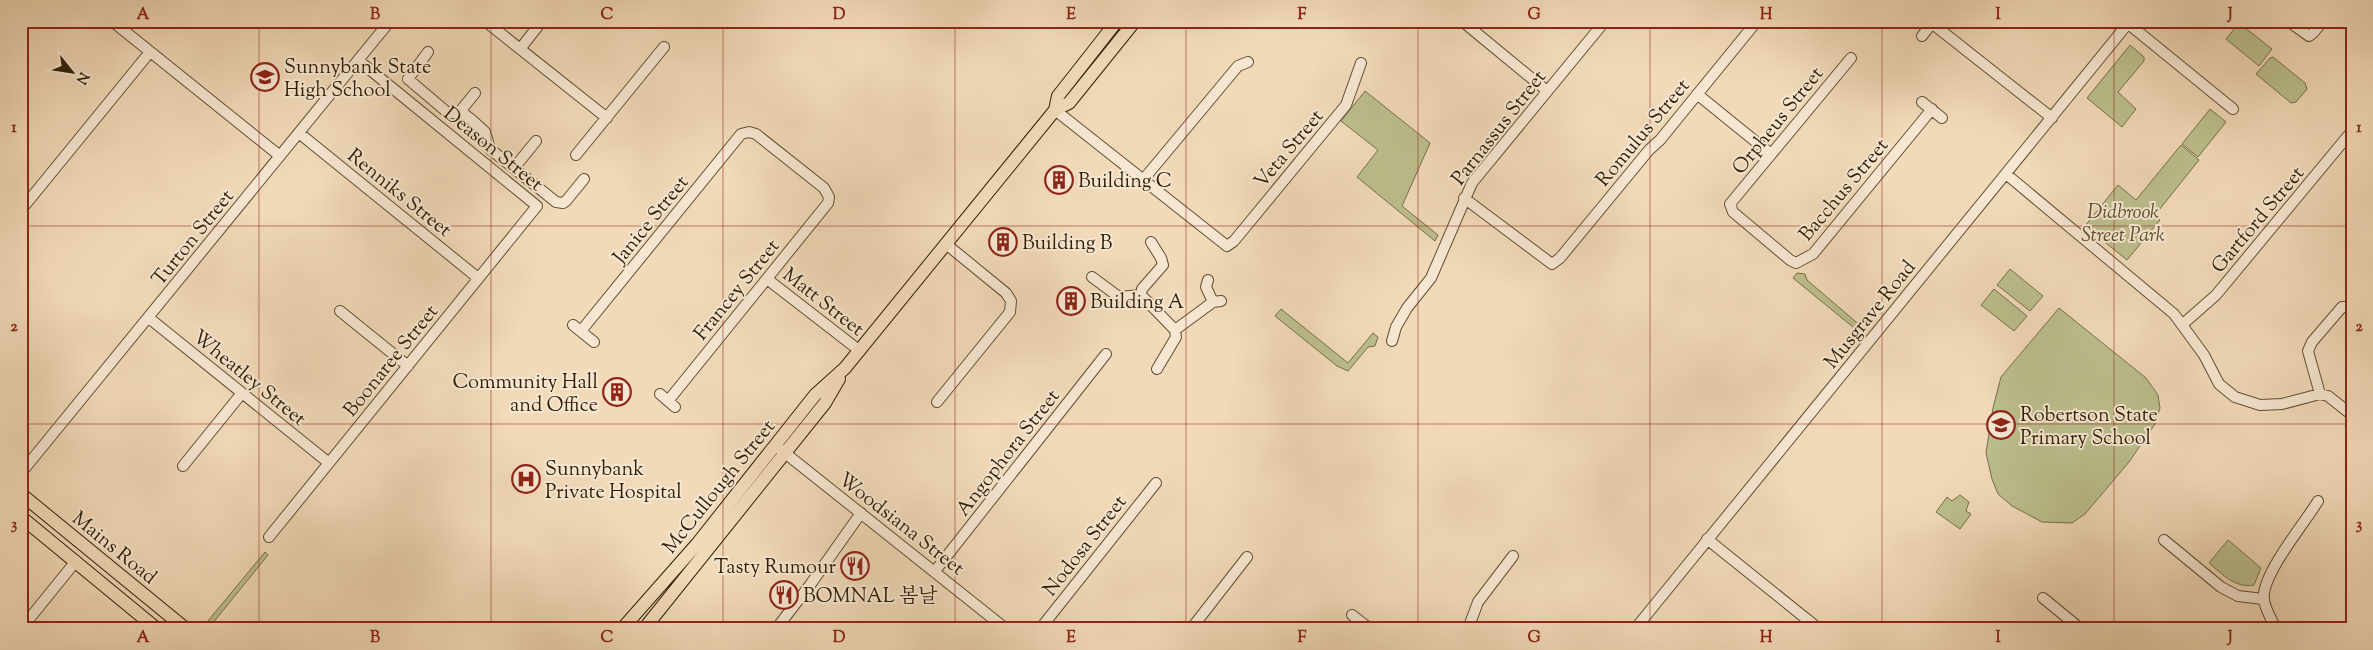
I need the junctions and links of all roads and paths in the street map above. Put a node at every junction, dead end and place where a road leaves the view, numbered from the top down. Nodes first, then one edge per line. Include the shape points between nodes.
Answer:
1 (112, 21) edge
2 (390, 21) edge
3 (486, 21) edge
4 (542, 21) edge
5 (1117, 21) edge
6 (1135, 21) edge
7 (1462, 21) edge
8 (1604, 21) edge
9 (1757, 21) edge
10 (2288, 21) edge
11 (2323, 21) edge
12 (1930, 22) edge
13 (2127, 22) edge
14 (1922, 36) dead end
15 (664, 47) dead end
16 (520, 49) junction
17 (150, 52) junction
18 (428, 52) dead end
19 (1850, 58) dead end
20 (358, 60) junction
21 (1248, 62) dead end
22 (1361, 64) dead end
23 (1547, 91) junction
24 (475, 92) dead end
25 (1698, 94) junction
26 (1922, 102) dead end
27 (2234, 109) dead end
28 (1055, 110) junction
29 (1932, 110) junction
30 (458, 114) junction
31 (606, 118) junction
32 (1942, 118) dead end
33 (2052, 118) junction
34 (2352, 131) edge
35 (748, 132) joint
36 (299, 133) junction
37 (536, 141) dead end
38 (1772, 154) junction
39 (576, 155) dead end
40 (280, 156) junction
41 (514, 168) junction
42 (2006, 174) junction
43 (584, 179) dead end
44 (1143, 180) junction
45 (1464, 198) junction
46 (1730, 204) joint
47 (538, 206) joint
48 (21, 210) edge
49 (1151, 242) dead end
50 (946, 244) junction
51 (1092, 277) dead end
52 (478, 278) junction
53 (767, 279) junction
54 (1208, 280) dead end
55 (1141, 295) junction
56 (2352, 307) edge
57 (340, 311) dead end
58 (149, 318) junction
59 (2184, 324) junction
60 (1175, 330) junction
61 (1392, 341) dead end
62 (594, 342) dead end
63 (860, 351) junction
64 (1106, 354) dead end
65 (408, 366) junction
66 (1157, 369) dead end
67 (242, 393) junction
68 (2320, 394) junction
69 (668, 401) dead end
70 (937, 402) dead end
71 (2352, 415) edge
72 (780, 449) junction
73 (329, 463) junction
74 (183, 466) dead end
75 (21, 474) edge
76 (1156, 483) dead end
77 (21, 494) edge
78 (2318, 501) dead end
79 (861, 513) junction
80 (21, 517) edge
81 (269, 537) dead end
82 (1707, 539) junction
83 (2164, 540) dead end
84 (1513, 556) dead end
85 (1247, 558) dead end
86 (76, 561) junction
87 (936, 571) junction
88 (2043, 598) dead end
89 (2263, 599) junction
90 (1352, 614) dead end
91 (21, 628) edge
92 (157, 629) edge
93 (186, 629) edge
94 (622, 629) edge
95 (644, 629) edge
96 (776, 629) edge
97 (1006, 629) edge
98 (1040, 629) edge
99 (1191, 629) edge
100 (1370, 629) edge
101 (1468, 629) edge
102 (1635, 629) edge
103 (1819, 629) edge
104 (2081, 629) edge
105 (2276, 629) edge

1 - 17 street
2 - 20 street, Turton Street
3 - 16 street
4 - 16 street
5 - 28 main road, McCullough Street via 1058,96
6 - 28 main road, McCullough Street via 1069,103
7 - 23 street
8 - 23 street, Parnassus Street
9 - 25 street, Romulus Street
10 - 11 street via 2308,36
12 - 14 street
12 - 33 street
13 - 27 street
13 - 33 street, Musgrave Road
15 - 31 street
16 - 31 street
17 - 40 street
17 - 48 street
18 - 30 street via 408,79 448,112
19 - 38 street, Orpheus Street
20 - 36 street, Turton Street
20 - 47 street, Deason Street
21 - 44 street via 1238,66
22 - 44 street, Veta Street via 1346,105 1227,246
23 - 45 street, Parnassus Street via 1472,183
24 - 30 street
25 - 38 street
25 - 45 street, Romulus Street via 1552,264
26 - 29 street
28 - 44 street
28 - 50 main road, McCullough Street
29 - 32 street
29 - 46 street, Bacchus Street via 1806,259 1796,263 1790,260 1733,212
30 - 41 street via 463,113 485,132 490,149
31 - 39 street
33 - 42 street, Musgrave Road
34 - 59 street, Gartford Street via 2216,295
35 - 53 street, Francey Street via 756,134 824,188 829,197 828,204
35 - 62 street, Janice Street via 741,134 577,328
36 - 40 street, Turton Street
36 - 52 street, Renniks Street
37 - 41 street
38 - 46 street, Orpheus Street
40 - 58 street, Turton Street
41 - 43 street via 556,202 566,201
42 - 59 street via 2158,298
42 - 82 street, Musgrave Road
45 - 61 street, Parnassus Street via 1431,278 1407,308
47 - 52 street, Boonaree Street
49 - 55 street via 1163,265 1142,289
50 - 63 main road, McCullough Street
50 - 70 street via 1006,293 1010,312
51 - 55 street via 1119,297
52 - 65 street, Boonaree Street
53 - 63 street, Matt Street
53 - 69 street, Francey Street
54 - 60 street via 1206,287 1217,301
55 - 60 street
56 - 68 street via 2342,307 2308,351
57 - 65 street
58 - 67 street, Wheatley Street
58 - 75 street, Turton Street
59 - 68 street via 2219,384 2236,397 2260,405 2282,404
60 - 66 street via 1176,337
63 - 72 main road, McCullough Street via 845,368 826,403
64 - 87 street, Angophora Street
65 - 73 street, Boonaree Street
67 - 73 street, Wheatley Street
67 - 74 street
68 - 71 street via 2328,396
72 - 79 street, Woodsiana Street
72 - 94 main road, McCullough Street
72 - 95 main road, McCullough Street
73 - 81 street, Boonaree Street
76 - 98 street, Nodosa Street
77 - 93 main road, Mains Road
78 - 89 street via 2278,558 2268,578
79 - 87 street, Woodsiana Street
79 - 96 street
80 - 86 main road, Mains Road
82 - 102 street, Musgrave Road
82 - 103 street
83 - 89 street via 2221,587 2238,596
84 - 101 street via 1478,602
85 - 99 street
86 - 91 street
86 - 92 main road, Mains Road
87 - 97 street, Woodsiana Street
88 - 104 street
89 - 105 street
90 - 100 street

